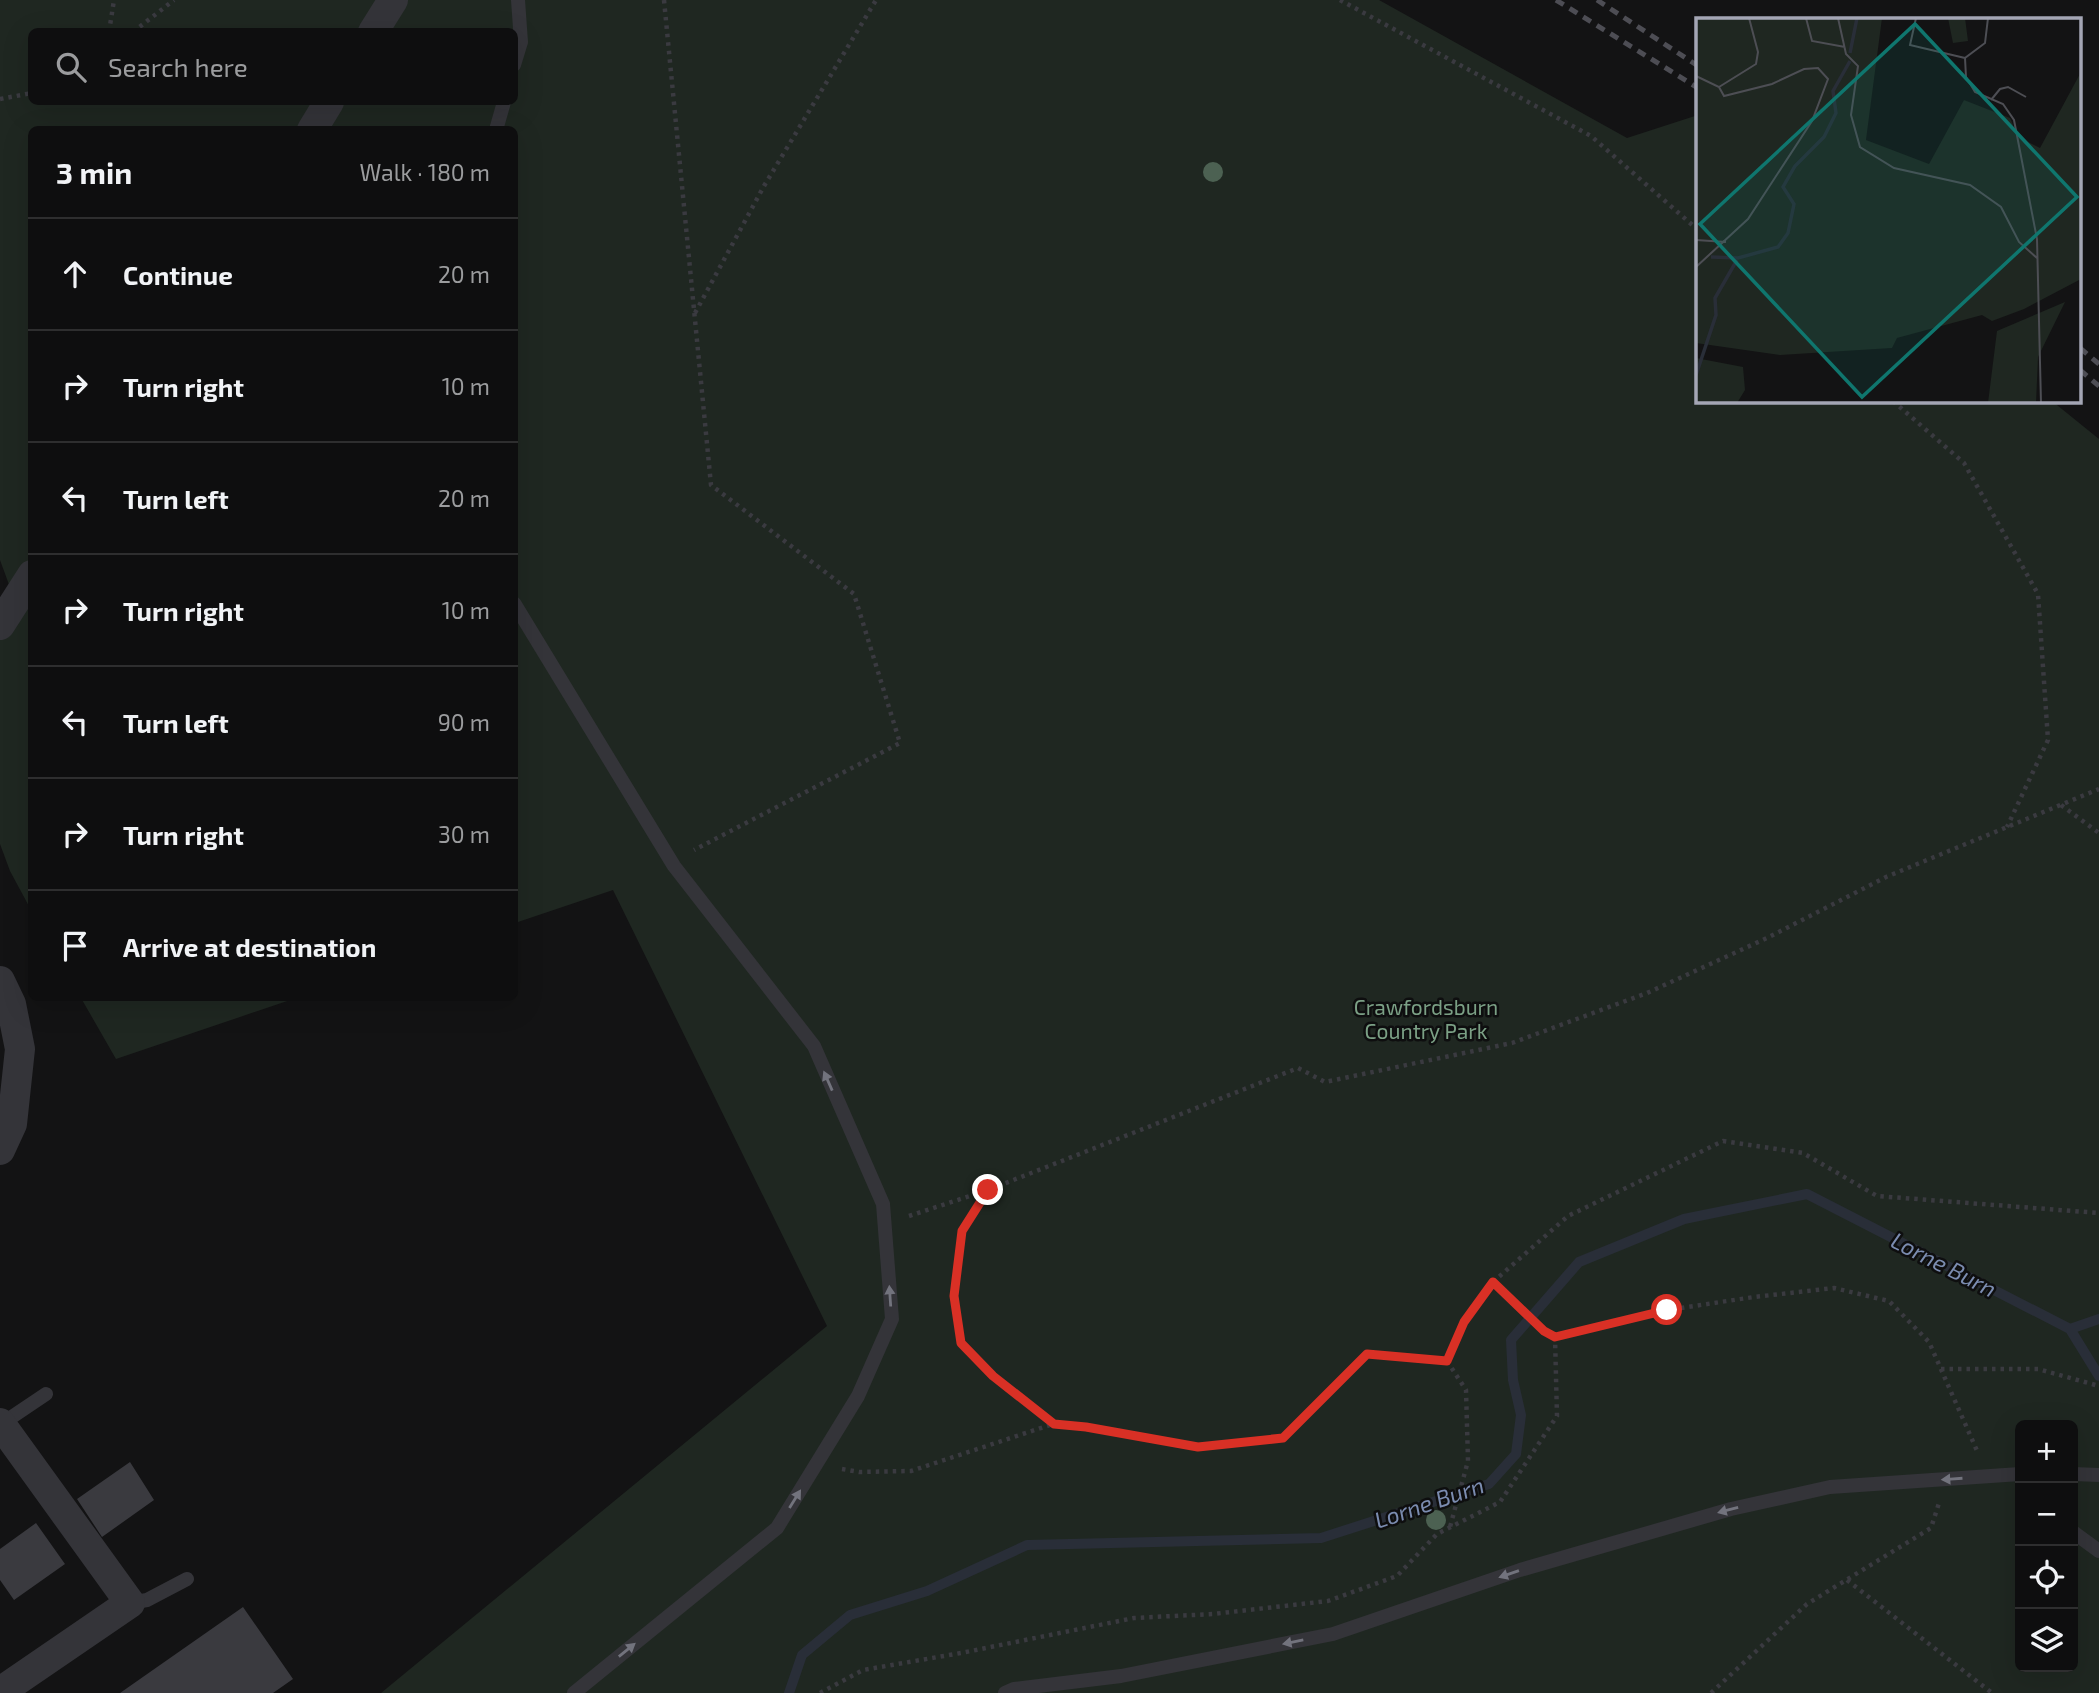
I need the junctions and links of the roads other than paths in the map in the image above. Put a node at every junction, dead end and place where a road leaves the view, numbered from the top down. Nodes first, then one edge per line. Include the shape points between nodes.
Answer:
1 (393, 0) edge
2 (518, 0) edge
3 (376, 28) edge
4 (518, 52) edge
5 (328, 105) edge
6 (503, 105) edge
7 (315, 126) edge
8 (497, 126) edge
9 (28, 581) edge
10 (518, 610) edge
11 (0, 625) edge
12 (0, 981) edge
13 (0, 1150) edge
14 (46, 1394) dead end
15 (0, 1424) edge
16 (2015, 1474) edge
17 (2078, 1474) edge
18 (2099, 1475) edge
19 (2078, 1536) edge
20 (2099, 1551) edge
21 (187, 1579) dead end
22 (130, 1603) junction
23 (0, 1692) edge
24 (574, 1693) edge
25 (1005, 1693) edge

1 - 3 street
2 - 4 lane
5 - 7 street
6 - 8 lane
9 - 11 street
24 -> 10 lane via 777,1528 858,1396 892,1319 883,1205 814,1046 674,866
12 - 13 street via 11,1004 20,1049 12,1125
14 - 15 lane
15 - 22 street
16 -> 25 lane via 1830,1486 1731,1509 1520,1570 1333,1634 1121,1676
17 - 18 lane
19 - 20 lane
21 - 22 lane via 147,1600
22 - 23 street

